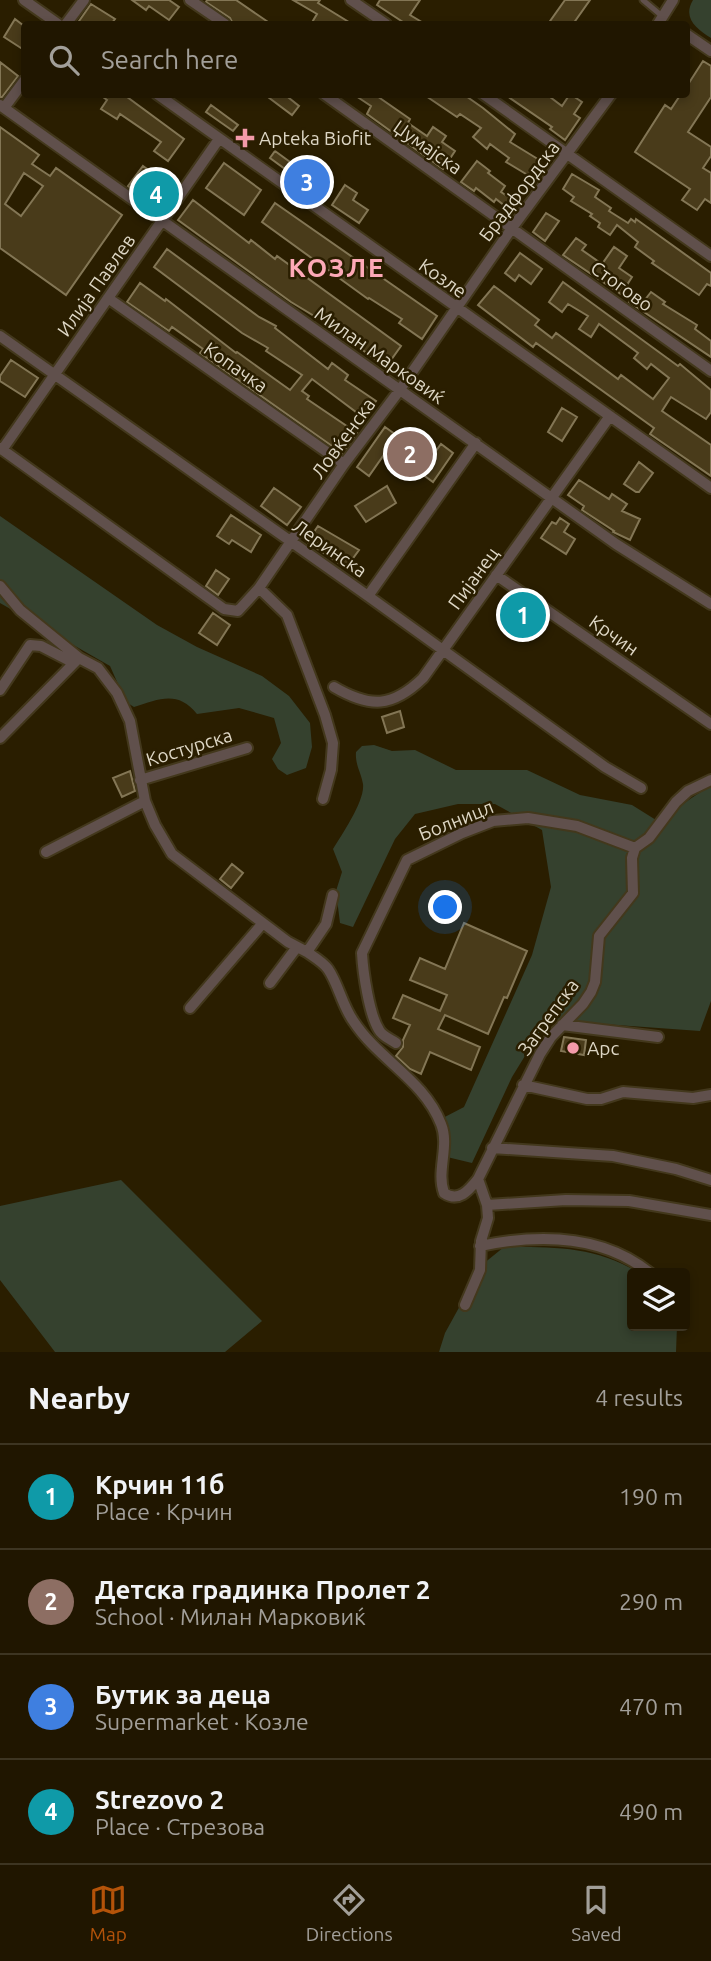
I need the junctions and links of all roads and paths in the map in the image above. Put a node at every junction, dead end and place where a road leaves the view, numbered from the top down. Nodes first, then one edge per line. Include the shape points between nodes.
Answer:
1 (24, 0) edge
2 (84, 0) edge
3 (190, 0) edge
4 (352, 0) edge
5 (643, 0) edge
6 (673, 0) edge
7 (54, 21) edge
8 (68, 21) edge
9 (221, 21) edge
10 (382, 21) edge
11 (660, 21) edge
12 (690, 36) edge
13 (711, 51) edge
14 (21, 84) edge
15 (163, 98) edge
16 (330, 98) edge
17 (489, 98) edge
18 (608, 98) edge
19 (2, 106) edge
20 (219, 139) junction
21 (568, 155) junction
22 (163, 220) junction
23 (513, 228) junction
24 (711, 256) edge
25 (108, 298) junction
26 (456, 309) junction
27 (0, 336) edge
28 (711, 371) edge
29 (54, 375) junction
30 (399, 391) junction
31 (610, 416) junction
32 (475, 443) junction
33 (1, 449) edge
34 (344, 464) junction
35 (711, 488) edge
36 (551, 497) junction
37 (291, 542) junction
38 (496, 575) junction
39 (0, 586) edge
40 (259, 588) junction
41 (368, 596) junction
42 (711, 604) edge
43 (442, 650) junction
44 (77, 660) junction
45 (334, 687) dead end
46 (0, 690) edge
47 (711, 724) edge
48 (0, 738) edge
49 (247, 748) dead end
50 (140, 780) junction
51 (711, 780) edge
52 (641, 788) dead end
53 (323, 799) dead end
54 (145, 801) junction
55 (635, 848) junction
56 (46, 852) dead end
57 (333, 895) dead end
58 (262, 923) junction
59 (302, 950) junction
60 (270, 984) dead end
61 (190, 1008) dead end
62 (562, 1024) junction
63 (658, 1037) dead end
64 (396, 1043) dead end
65 (523, 1085) junction
66 (711, 1095) edge
67 (492, 1148) junction
68 (478, 1179) junction
69 (711, 1180) edge
70 (487, 1206) junction
71 (711, 1215) edge
72 (480, 1246) junction
73 (642, 1268) edge
74 (465, 1305) dead end

1 - 7 street
2 - 8 street
3 - 9 street
4 - 10 street
5 - 11 lane
6 - 11 street
12 - 13 street
14 - 19 street
15 - 20 street, Козле
16 - 23 street, Џумајска
17 - 21 street
18 - 21 street, Брадфордска
19 - 22 street, Милан Марковиќ
20 - 22 street, Илија Павлев
20 - 26 street, Козле
21 - 23 street, Брадфордска
21 - 24 street
22 - 25 street, Илија Павлев
22 - 30 street, Милан Марковиќ
23 - 26 street, Брадфордска
23 - 28 street, Стогово
25 - 29 street, Илија Павлев
25 - 34 street, Копачка
26 - 30 street, Ловќенска
26 - 31 street, Козле
27 - 29 street, Леринска
29 - 33 street, Илија Павлев
29 - 37 street, Леринска
30 - 32 street, Милан Марковиќ
30 - 34 street, Ловќенска
31 - 35 street, Козле
31 - 36 street, Пијанец
32 - 36 street, Милан Марковиќ
32 - 41 street
33 - 40 street, Ловќенска via 224,609 239,611
34 - 37 street, Ловќенска
36 - 38 street, Пијанец
36 - 42 street, Милан Марковиќ
37 - 40 street, Ловќенска
37 - 41 street, Леринска
38 - 43 street, Пијанец
38 - 47 street, Крчин
39 - 44 street
40 - 53 street via 287,615 325,715 333,743
41 - 43 street, Леринска
43 - 45 street, Пијанец via 423,678 401,696 359,701
43 - 52 street, Леринска
44 - 46 street via 30,645
44 - 48 street
44 - 50 street via 98,668 124,704
49 - 50 street, Костурска
50 - 54 street
51 - 55 street via 682,796 649,838
54 - 56 street
54 - 58 street via 172,853
55 - 62 street, Загрепска via 630,898 599,936 591,992
55 - 64 street, Болницл via 568,824 511,818 462,832 407,860 362,953 374,1020 380,1033
57 - 59 street via 326,924
58 - 59 street
58 - 61 street
59 - 60 street
59 - 68 street via 329,969 353,1021 436,1113 444,1136 444,1193 466,1194
62 - 63 street
62 - 65 street, Загрепска
65 - 66 street via 587,1099 624,1092 693,1098
65 - 67 street, Загрепска
67 - 68 street, Загрепска
67 - 69 street via 613,1156
68 - 70 street
70 - 71 street via 629,1201
70 - 72 street
72 - 73 street via 528,1239 582,1241 615,1251
72 - 74 street via 480,1270

